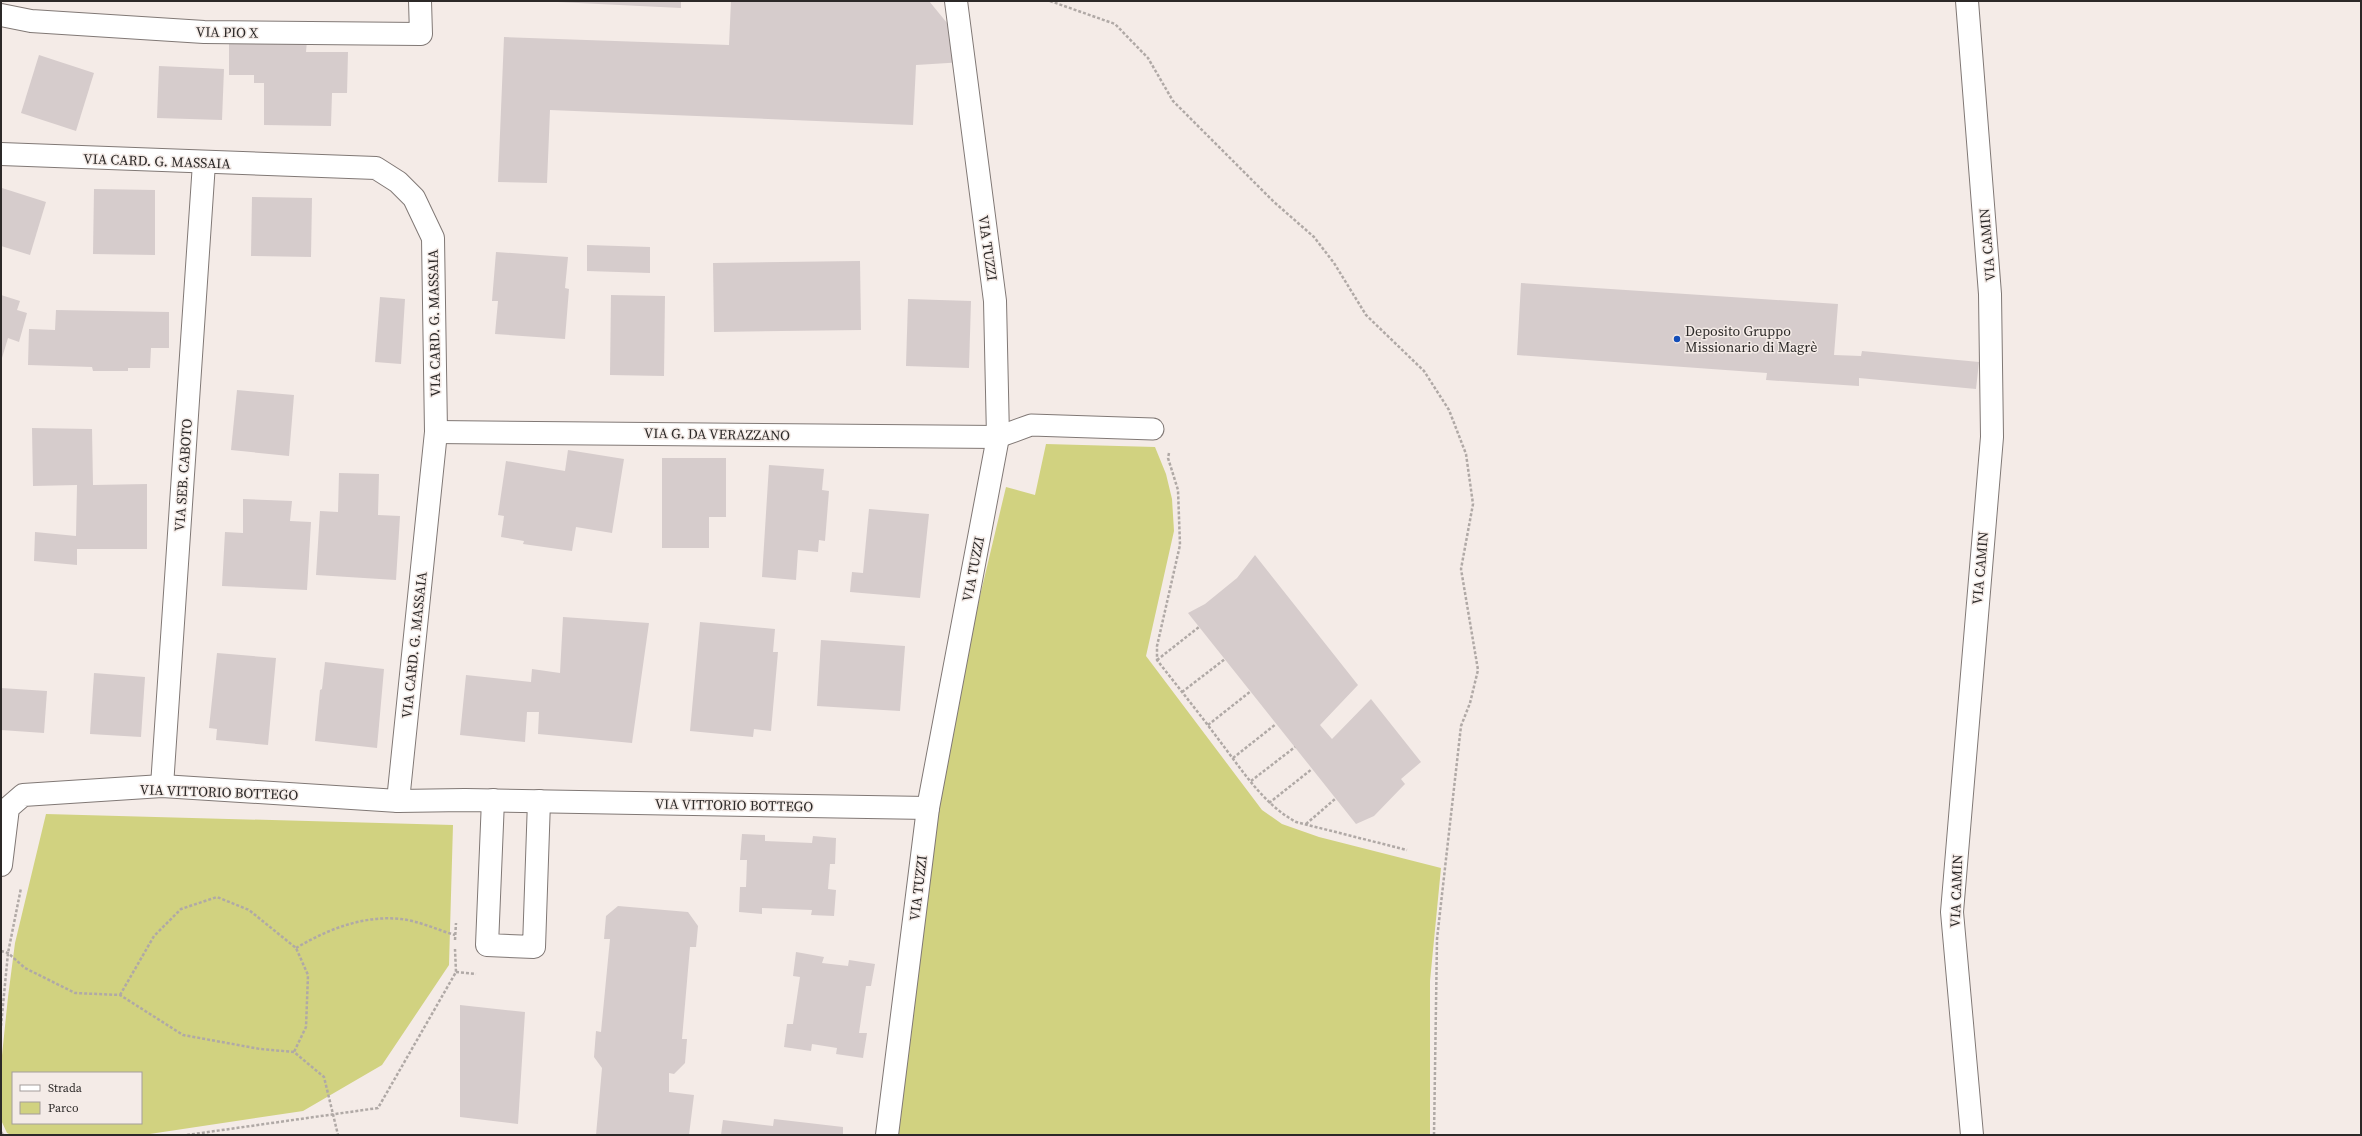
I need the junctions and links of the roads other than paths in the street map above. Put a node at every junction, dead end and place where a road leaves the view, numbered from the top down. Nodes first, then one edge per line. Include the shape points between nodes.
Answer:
1 (420, 1) edge
2 (956, 1) edge
3 (1967, 1) edge
4 (1, 15) edge
5 (1, 154) edge
6 (204, 163) junction
7 (1153, 429) dead end
8 (436, 432) junction
9 (998, 437) junction
10 (162, 786) junction
11 (493, 800) junction
12 (398, 801) junction
13 (539, 801) junction
14 (928, 808) junction
15 (1, 865) edge
16 (887, 1135) edge
17 (1972, 1135) edge

1 - 4 street, VIA PIO X via 421,34 204,32 31,21
2 - 9 street, VIA TUZZI via 995,301
3 - 17 street, VIA CAMIN via 1990,294 1992,437 1952,912
5 - 6 street, VIA CARD. G. MASSAIA
6 - 8 street, VIA CARD. G. MASSAIA via 376,168 398,182 414,198 433,238
6 - 10 street, VIA SEB. CABOTO
7 - 9 lane via 1031,425
8 - 9 street, VIA G. DA VERAZZANO
8 - 12 street, VIA CARD. G. MASSAIA
9 - 14 street, VIA TUZZI
10 - 12 street, VIA VITTORIO BOTTEGO
10 - 15 street, VIA VITTORIO BOTTEGO via 23,795 8,808
11 - 12 street, VIA VITTORIO BOTTEGO
11 - 13 street, VIA VITTORIO BOTTEGO
11 - 13 street via 487,945 534,947
13 - 14 street, VIA VITTORIO BOTTEGO
14 - 16 street, VIA TUZZI

